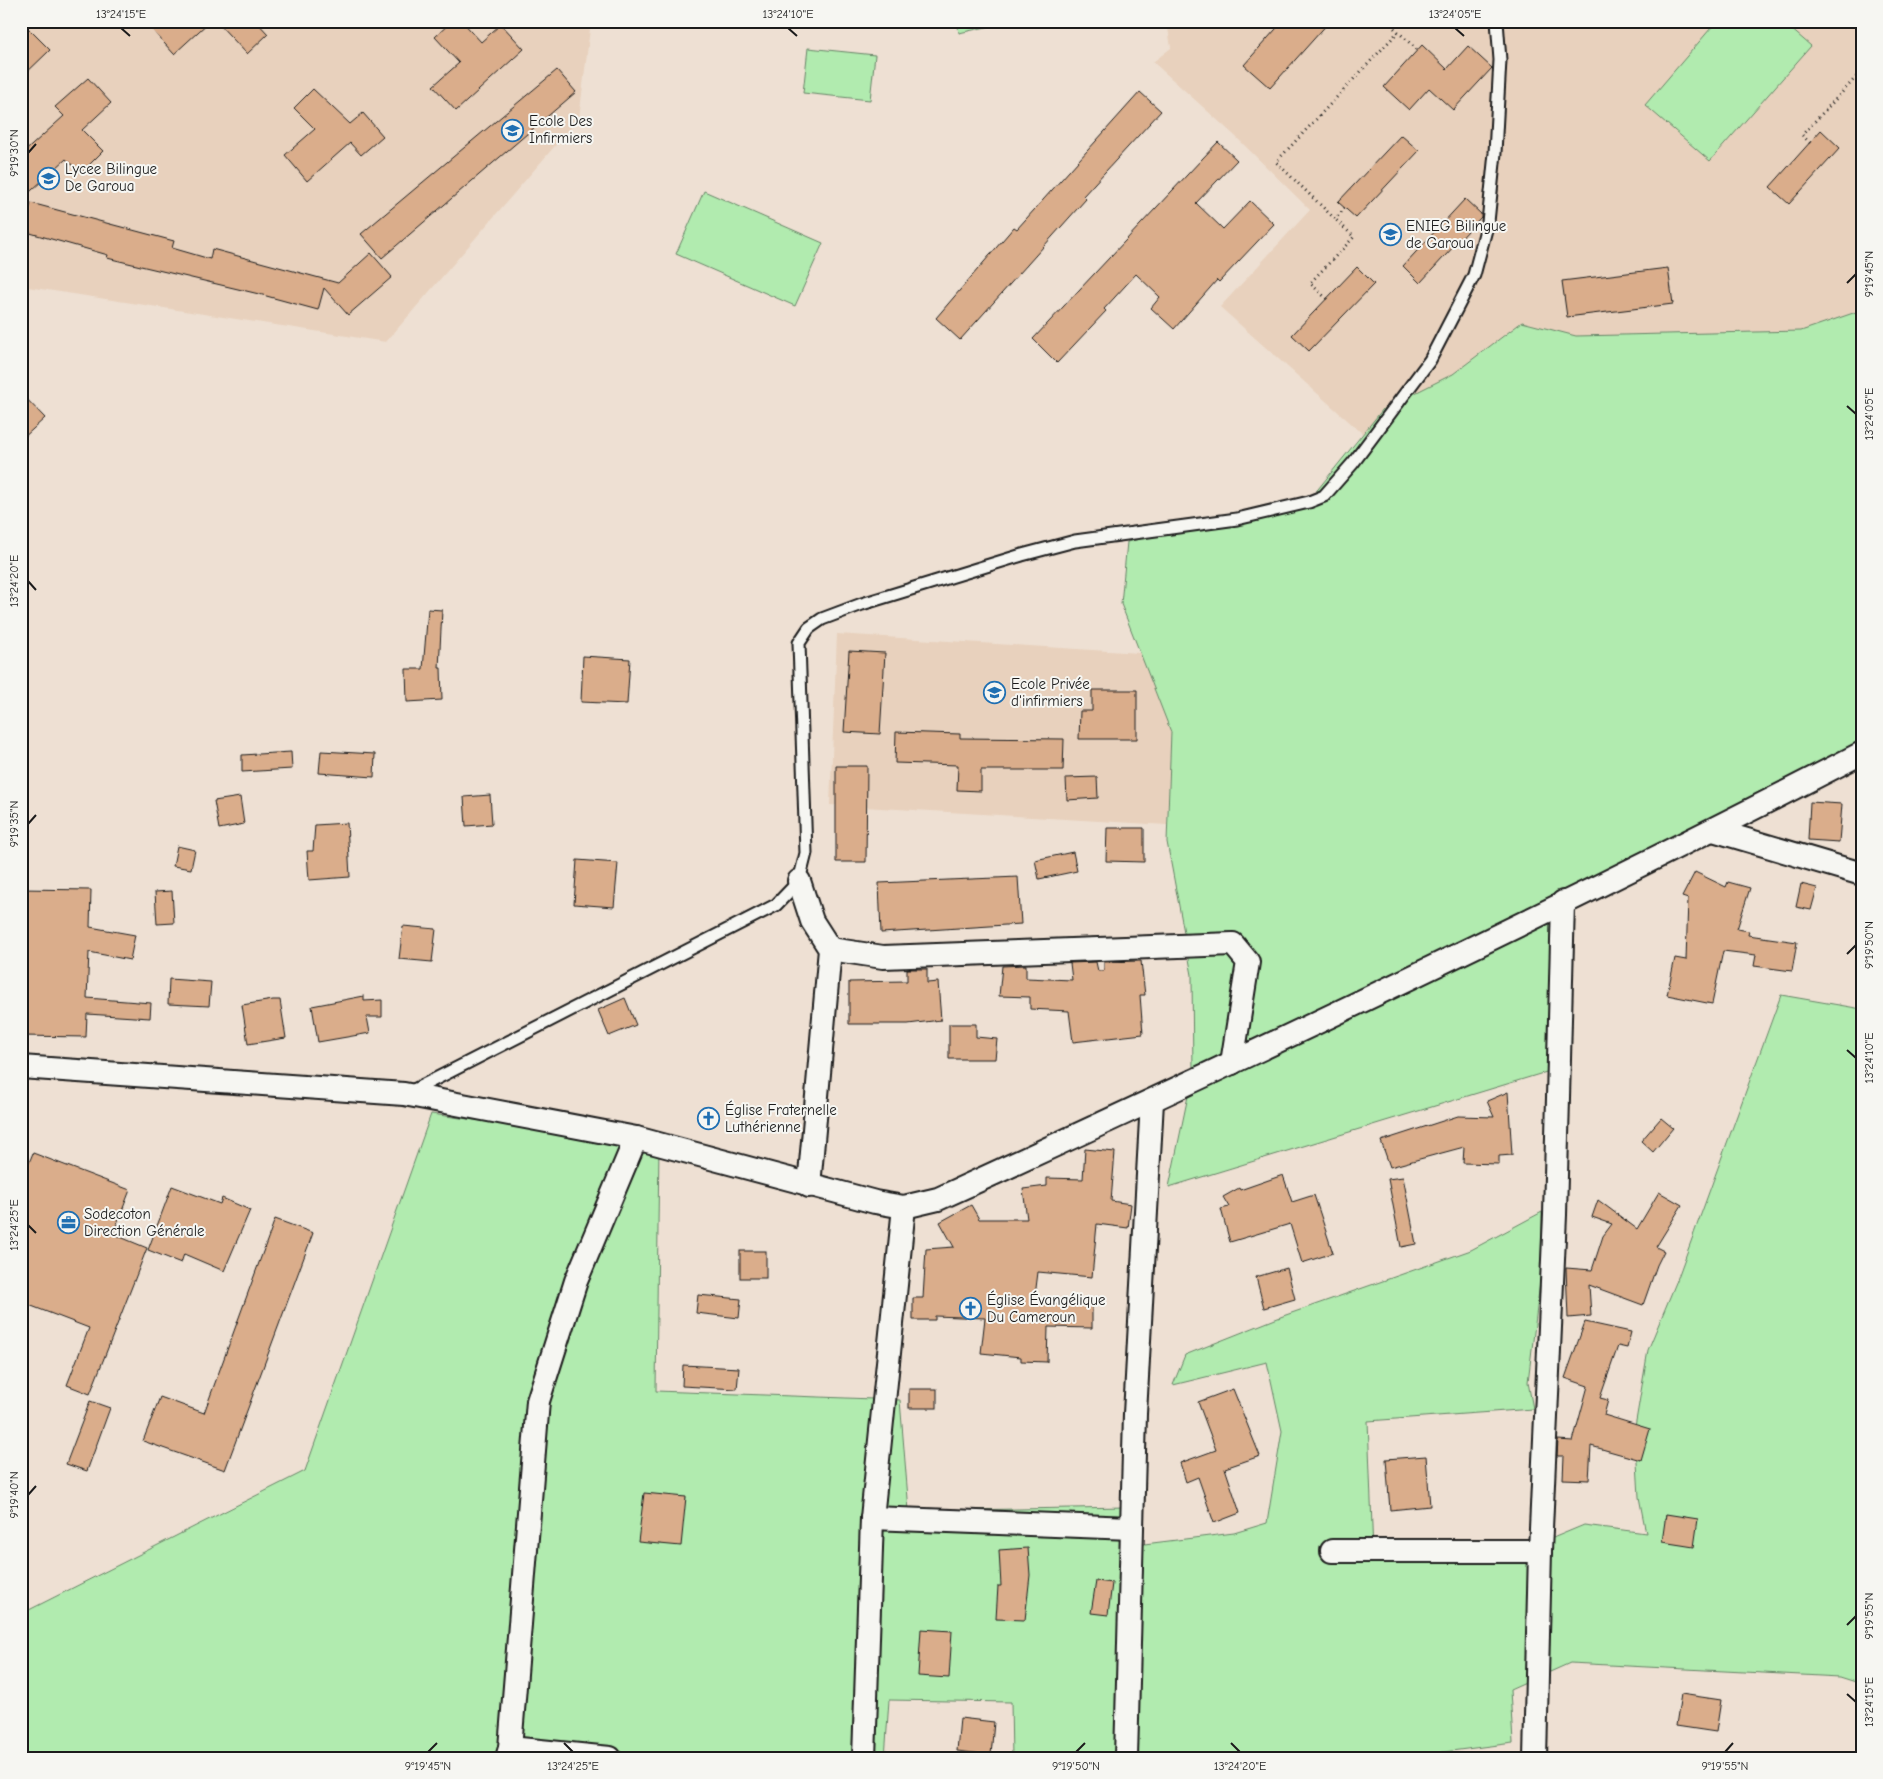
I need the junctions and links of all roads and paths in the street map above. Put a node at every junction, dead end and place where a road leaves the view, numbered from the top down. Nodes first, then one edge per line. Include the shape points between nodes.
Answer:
1 (1387, 21) edge
2 (1497, 21) edge
3 (1398, 32) junction
4 (1417, 50) dead end
5 (1862, 71) edge
6 (1810, 143) dead end
7 (1345, 208) dead end
8 (1335, 219) junction
9 (1327, 299) dead end
10 (1862, 753) edge
11 (1713, 830) junction
12 (1862, 874) edge
13 (800, 882) junction
14 (1563, 902) junction
15 (830, 949) junction
16 (1232, 1063) junction
17 (21, 1067) edge
18 (404, 1094) junction
19 (1152, 1101) junction
20 (636, 1138) junction
21 (809, 1186) junction
22 (904, 1207) junction
23 (872, 1518) junction
24 (1131, 1528) junction
25 (1332, 1551) dead end
26 (1540, 1551) junction
27 (509, 1753) edge
28 (610, 1758) edge
29 (864, 1758) edge
30 (1126, 1758) edge
31 (1535, 1758) edge

1 - 3 path
2 - 13 lane via 1500,60 1495,153 1488,222 1474,276 1430,360 1342,478 1324,496 1309,502 1237,518 1075,541 862,604 822,619 809,628 799,643 806,854
3 - 4 path
3 - 8 path via 1276,162
5 - 6 path via 1802,135
7 - 8 path
8 - 9 path via 1354,237 1310,283
10 - 11 street
11 - 12 street
11 - 14 street
13 - 15 street via 812,921
13 - 18 lane via 776,905
14 - 16 street
14 - 26 street via 1555,1215
15 - 16 street via 883,957 1233,944 1248,962
15 - 21 street
16 - 19 street
17 - 18 street
18 - 20 street
19 - 22 street via 938,1199
19 - 24 street via 1134,1414
20 - 21 street
20 - 27 street via 576,1282 538,1401
21 - 22 street
22 - 23 street
23 - 24 street
23 - 29 street
24 - 30 street
25 - 26 street
26 - 31 street
27 - 28 street

